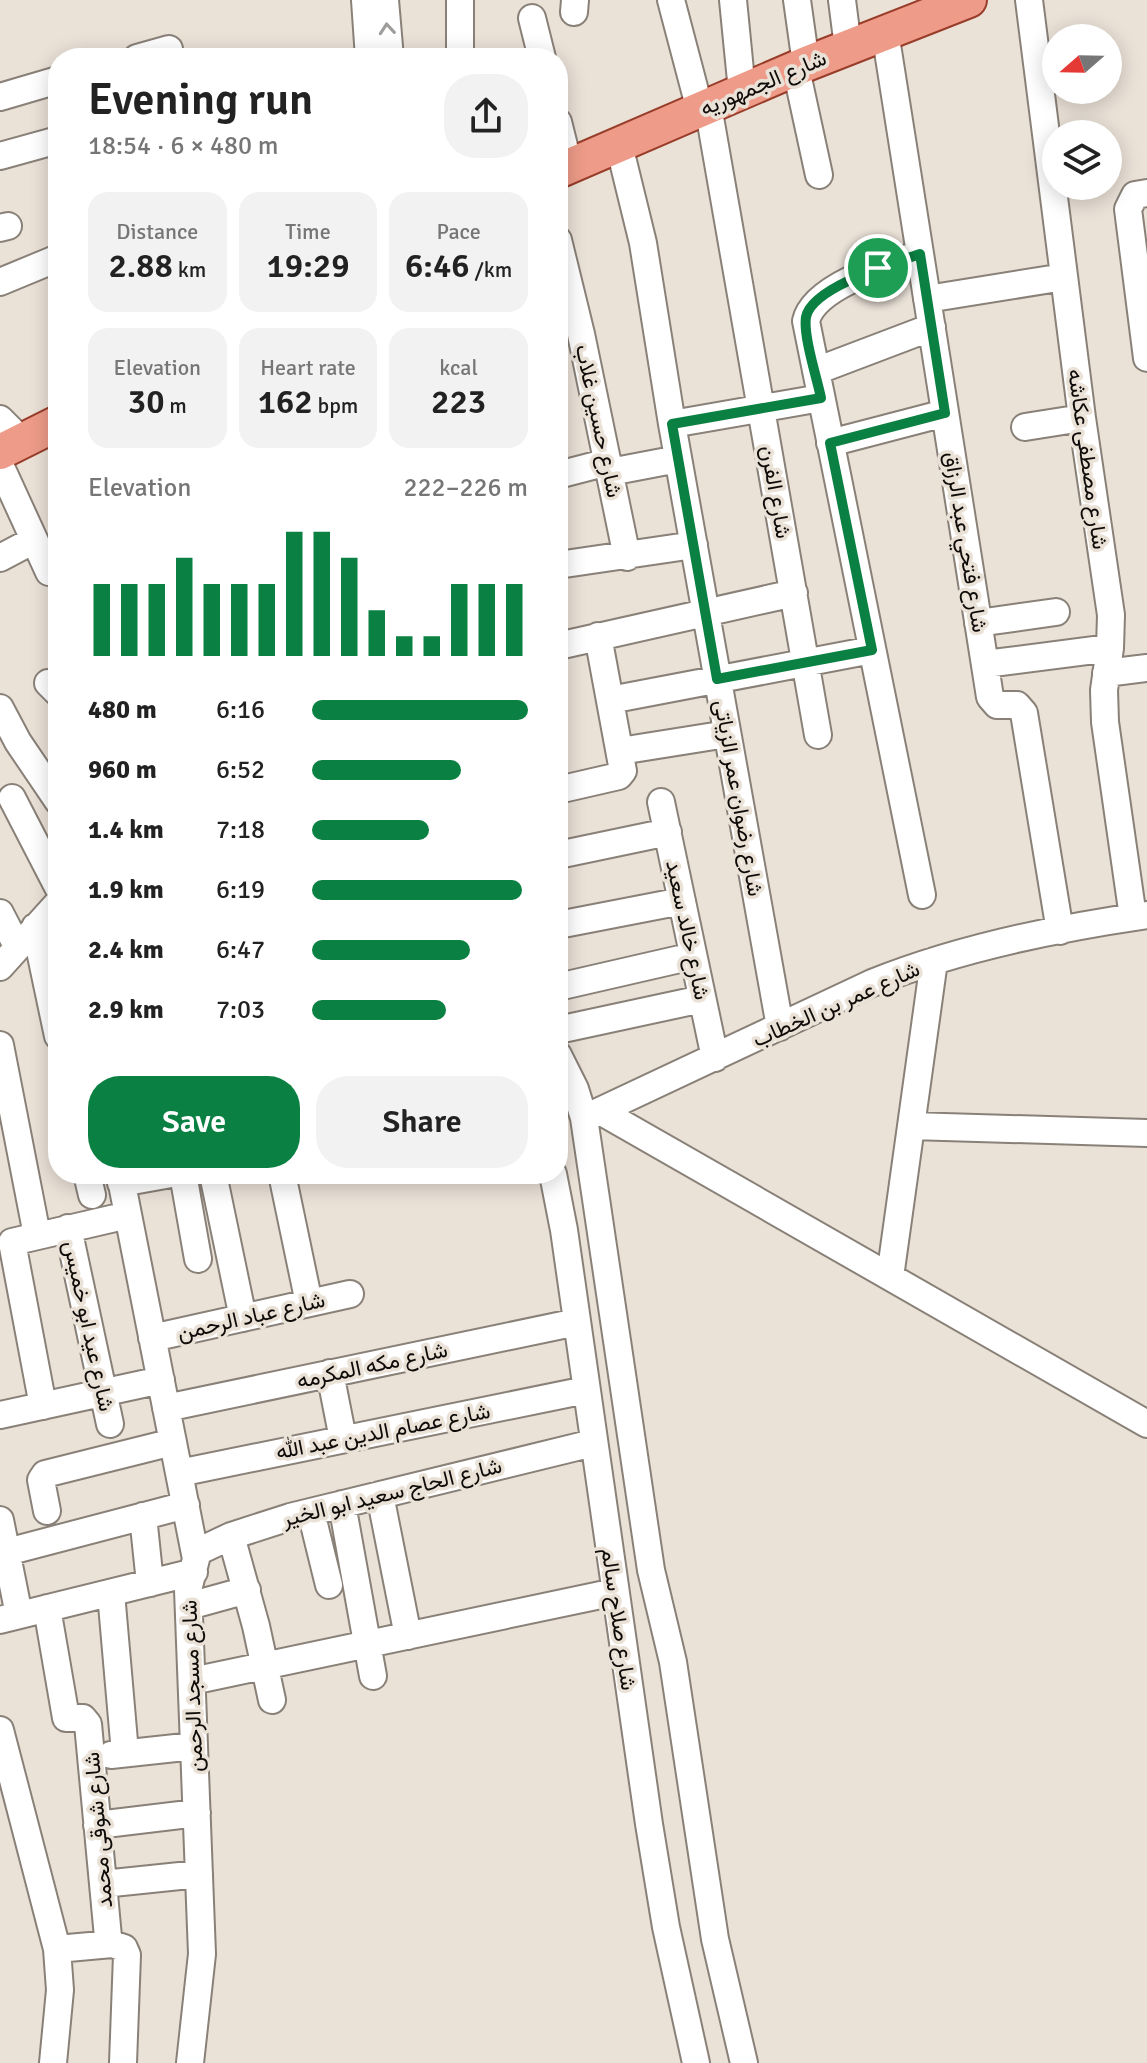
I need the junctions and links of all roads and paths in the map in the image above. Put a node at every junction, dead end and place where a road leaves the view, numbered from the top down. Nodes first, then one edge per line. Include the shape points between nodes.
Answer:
1 (365, 0) edge
2 (385, 0) edge
3 (460, 0) edge
4 (671, 0) edge
5 (733, 0) edge
6 (797, 0) edge
7 (842, 0) edge
8 (969, 0) edge
9 (1029, 0) edge
10 (928, 7) edge
11 (532, 18) dead end
12 (885, 32) junction
13 (848, 47) junction
14 (368, 48) edge
15 (389, 48) edge
16 (460, 48) edge
17 (540, 48) edge
18 (801, 67) junction
19 (48, 83) edge
20 (742, 91) junction
21 (0, 97) edge
22 (704, 108) junction
23 (48, 143) edge
24 (619, 145) junction
25 (0, 156) edge
26 (568, 166) edge
27 (819, 175) dead end
28 (1147, 193) edge
29 (920, 254) junction
30 (48, 262) edge
31 (1064, 277) junction
32 (0, 282) edge
33 (927, 299) junction
34 (932, 327) junction
35 (570, 337) edge
36 (1147, 358) edge
37 (816, 371) junction
38 (821, 398) junction
39 (761, 408) junction
40 (945, 413) junction
41 (1082, 418) junction
42 (672, 424) junction
43 (48, 427) edge
44 (1025, 427) dead end
45 (830, 443) junction
46 (6, 444) edge
47 (678, 459) junction
48 (609, 467) junction
49 (568, 473) edge
50 (34, 540) junction
51 (694, 545) junction
52 (627, 557) junction
53 (0, 558) edge
54 (568, 564) edge
55 (48, 570) edge
56 (794, 593) junction
57 (1056, 612) dead end
58 (706, 613) junction
59 (978, 623) junction
60 (598, 636) junction
61 (568, 644) edge
62 (872, 650) junction
63 (1108, 661) junction
64 (806, 662) junction
65 (985, 664) junction
66 (1147, 668) edge
67 (717, 679) junction
68 (610, 700) junction
69 (0, 708) edge
70 (727, 734) junction
71 (818, 735) dead end
72 (621, 762) junction
73 (568, 786) edge
74 (48, 787) edge
75 (12, 798) dead end
76 (661, 802) dead end
77 (668, 832) junction
78 (568, 853) edge
79 (48, 868) edge
80 (922, 895) dead end
81 (682, 901) junction
82 (0, 913) edge
83 (48, 914) edge
84 (1140, 916) edge
85 (568, 923) edge
86 (1060, 931) junction
87 (26, 937) junction
88 (693, 956) junction
89 (934, 961) junction
90 (0, 967) edge
91 (568, 985) edge
92 (702, 999) junction
93 (48, 1005) edge
94 (780, 1027) junction
95 (568, 1028) edge
96 (0, 1045) edge
97 (715, 1058) junction
98 (568, 1075) edge
99 (592, 1114) junction
100 (911, 1126) junction
101 (1147, 1133) edge
102 (121, 1184) edge
103 (171, 1184) edge
104 (215, 1184) edge
105 (284, 1184) edge
106 (555, 1184) edge
107 (128, 1215) junction
108 (68, 1228) junction
109 (37, 1235) junction
110 (198, 1259) dead end
111 (890, 1277) junction
112 (350, 1294) dead end
113 (309, 1303) junction
114 (243, 1318) junction
115 (577, 1322) junction
116 (152, 1338) junction
117 (330, 1373) junction
118 (161, 1380) junction
119 (586, 1390) junction
120 (104, 1393) junction
121 (43, 1406) junction
122 (166, 1408) junction
123 (0, 1415) edge
124 (110, 1424) dead end
125 (1147, 1424) edge
126 (343, 1439) junction
127 (173, 1442) junction
128 (593, 1443) junction
129 (179, 1473) junction
130 (380, 1495) junction
131 (342, 1504) junction
132 (186, 1505) junction
133 (47, 1511) dead end
134 (311, 1512) junction
135 (143, 1516) junction
136 (0, 1520) edge
137 (231, 1536) junction
138 (7, 1552) junction
139 (195, 1562) junction
140 (150, 1583) junction
141 (329, 1585) dead end
142 (247, 1590) junction
143 (615, 1592) junction
144 (111, 1593) junction
145 (189, 1606) junction
146 (47, 1608) junction
147 (10, 1617) edge
148 (408, 1636) junction
149 (367, 1645) junction
150 (265, 1668) junction
151 (373, 1676) dead end
152 (192, 1681) junction
153 (272, 1700) dead end
154 (0, 1730) edge
155 (194, 1746) junction
156 (125, 1753) junction
157 (91, 1757) junction
158 (197, 1813) junction
159 (97, 1825) junction
160 (199, 1874) junction
161 (103, 1884) junction
162 (112, 1944) junction
163 (57, 1949) junction
164 (53, 2063) edge
165 (123, 2063) edge
166 (190, 2063) edge
167 (696, 2063) edge
168 (744, 2063) edge

1 - 14 street
15 -> 2 street
3 - 16 street
4 - 22 street, شارع الفرن
5 - 20 street
6 - 18 street
7 - 13 street
8 - 10 main road, شارع الجمهوريه
9 - 31 street, شارع مصطفى عكاشه
10 - 12 main road, شارع الجمهوريه
11 - 17 street
12 - 13 main road, شارع الجمهوريه
12 - 29 street, شارع فتحي عبد الرزاق
13 - 18 main road, شارع الجمهوريه
18 - 20 main road, شارع الجمهوريه
18 - 27 street
19 - 21 street
20 - 22 main road, شارع الجمهوريه
22 - 24 main road, شارع الجمهوريه
22 - 39 street, شارع الفرن
23 - 25 street
24 - 26 main road, شارع الجمهوريه
24 - 42 street, شارع رضوان عمر الزياتى via 643,243
28 - 36 street via 1135,195 1128,209
29 - 33 street, شارع فتحي عبد الرزاق
29 - 37 street via 863,275 811,307 806,321
30 - 32 street
31 - 33 street
31 - 41 street, شارع مصطفى عكاشه
33 - 34 street, شارع فتحي عبد الرزاق
34 - 37 street
34 - 40 street, شارع فتحي عبد الرزاق
35 - 48 street, شارع حسين غلاب
37 - 38 street
38 - 39 street
38 - 45 street
39 - 42 street
39 - 56 street, شارع الفرن
40 - 45 street
40 - 59 street, شارع فتحي عبد الرزاق
41 - 44 street
41 - 63 street, شارع مصطفى عكاشه via 1111,615
42 - 47 street, شارع رضوان عمر الزياتى
43 - 46 main road
45 - 62 street
46 - 50 street
47 - 48 street
47 - 51 street, شارع رضوان عمر الزياتى
48 - 49 street
48 - 52 street, شارع حسين غلاب
50 - 53 street
50 - 55 street
51 - 52 street
51 - 58 street, شارع رضوان عمر الزياتى
52 - 54 street
56 - 58 street
56 - 64 street, شارع الفرن
57 - 59 street
58 - 60 street
58 - 67 street, شارع رضوان عمر الزياتى
59 - 65 street, شارع فتحي عبد الرزاق
60 - 61 street
60 - 68 street
62 - 64 street
62 - 80 street
63 - 65 street
63 - 66 street
63 - 84 street, شارع مصطفى عكاشه via 1105,722
64 - 67 street
64 - 71 street, شارع الفرن
65 - 86 street, شارع فتحي عبد الرزاق via 991,700 1001,706 1017,705 1024,713
67 - 68 street
67 - 70 street, شارع رضوان عمر الزياتى
68 - 72 street
69 - 74 street
70 - 72 street
70 - 94 street, شارع رضوان عمر الزياتى
72 - 73 street
75 - 79 street
76 - 77 street, شارع خالد سعيد
77 - 78 street
77 - 81 street, شارع خالد سعيد
81 - 85 street
81 - 88 street, شارع خالد سعيد
82 - 87 street
83 - 87 street
84 - 86 street, شارع عمر بن الخطاب
86 - 89 street, شارع عمر بن الخطاب
87 - 90 street
87 - 93 street
88 - 91 street
88 - 92 street, شارع خالد سعيد
89 - 94 street, شارع عمر بن الخطاب via 872,983
89 - 100 street
92 - 95 street
92 - 97 street, شارع خالد سعيد
94 - 97 street, شارع عمر بن الخطاب
96 - 109 street
97 - 99 street, شارع عمر بن الخطاب
98 - 99 street
99 - 111 street
99 - 168 street via 653,1578 673,1662 715,1939
100 - 101 street
100 - 111 street
102 - 107 street, شارع مسجد الرحمن
103 - 110 street
104 - 114 street
105 - 113 street
106 - 115 street, شارع صلاح سالم
107 - 108 street
107 - 116 street, شارع مسجد الرحمن
108 - 109 street
108 - 120 street, شارع عيد ابو خميس
109 - 121 street via 11,1244
111 - 125 street
112 - 113 street, شارع عباد الرحمن
113 - 114 street, شارع عباد الرحمن
114 - 116 street, شارع عباد الرحمن
115 - 117 street, شارع مكه المكرمه
115 - 119 street, شارع صلاح سالم
116 - 118 street, شارع مسجد الرحمن
117 - 122 street, شارع مكه المكرمه
117 - 126 street
118 - 120 street
118 - 122 street, شارع مسجد الرحمن
119 - 126 street, شارع عصام الدين عبد الله
119 - 128 street, شارع صلاح سالم
120 - 121 street
120 - 124 street, شارع عيد ابو خميس
121 - 123 street
122 - 127 street, شارع مسجد الرحمن
126 - 129 street, شارع عصام الدين عبد الله
127 - 129 street, شارع مسجد الرحمن
127 - 133 street via 45,1474 41,1480
128 - 130 street, شارع الحاج سعيد ابو الخير
128 - 143 street, شارع صلاح سالم
129 - 132 street, شارع مسجد الرحمن
130 - 131 street, شارع الحاج سعيد ابو الخير
130 - 148 street
131 - 134 street, شارع الحاج سعيد ابو الخير
131 - 149 street
132 - 135 street
132 - 139 street, شارع مسجد الرحمن
134 - 137 street, شارع الحاج سعيد ابو الخير
134 - 141 street
135 - 138 street
135 - 140 street
136 - 138 street
137 - 139 street, شارع الحاج سعيد ابو الخير
137 - 142 street
138 - 147 street
139 - 140 street, شارع الحاج سعيد ابو الخير
139 - 145 street, شارع مسجد الرحمن
140 - 144 street, شارع الحاج سعيد ابو الخير
142 - 145 street
142 - 150 street
143 - 148 street
143 - 167 street, شارع صلاح سالم via 666,1927
144 - 146 street, شارع الحاج سعيد ابو الخير
144 - 156 street
145 - 152 street, شارع مسجد الرحمن
146 - 147 street, شارع الحاج سعيد ابو الخير
146 - 157 street, شارع شوقى محمد via 66,1718 87,1721
148 - 149 street
149 - 150 street
149 - 151 street
150 - 152 street
150 - 153 street
152 - 155 street, شارع مسجد الرحمن
154 - 163 street
155 - 156 street
155 - 158 street, شارع مسجد الرحمن
156 - 157 street
157 - 159 street, شارع شوقى محمد
158 - 159 street
158 - 160 street, شارع مسجد الرحمن
159 - 161 street, شارع شوقى محمد
160 - 161 street
160 - 166 street, شارع مسجد الرحمن via 202,1974
161 - 162 street, شارع شوقى محمد
162 - 163 street
162 - 165 street, شارع شوقى محمد via 127,1955
163 - 164 street via 60,1990

